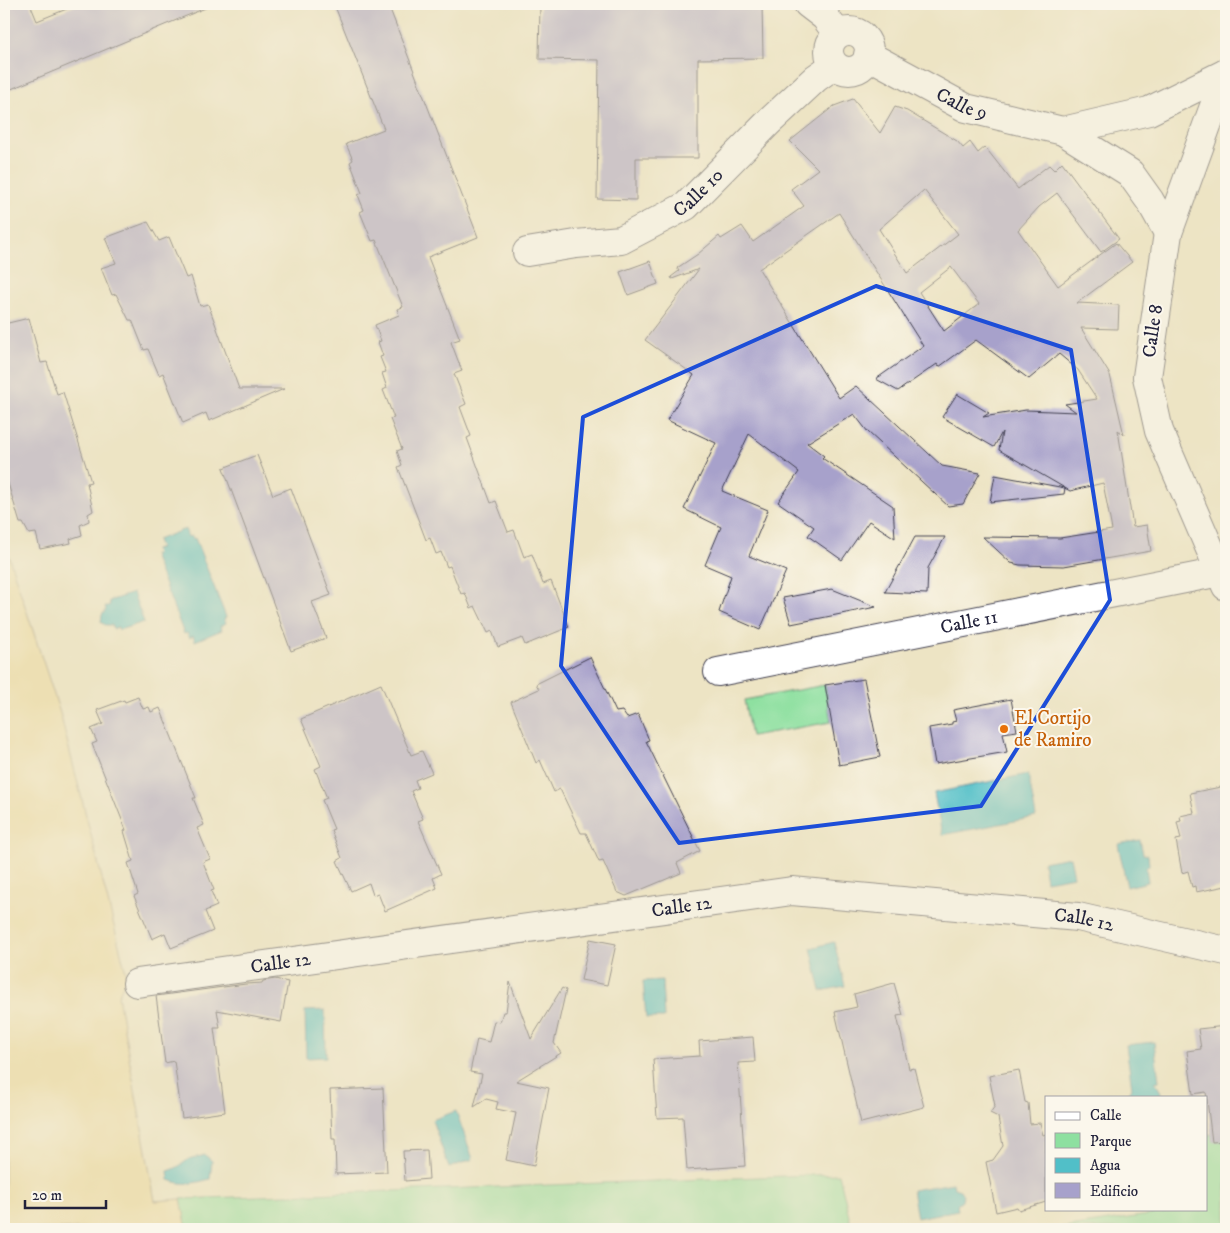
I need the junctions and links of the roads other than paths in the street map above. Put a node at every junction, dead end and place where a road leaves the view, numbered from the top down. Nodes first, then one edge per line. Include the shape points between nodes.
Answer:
1 (808, 4) edge
2 (837, 33) junction
3 (868, 55) junction
4 (833, 66) junction
5 (1226, 73) edge
6 (1063, 131) junction
7 (1168, 233) junction
8 (527, 252) dead end
9 (1223, 579) edge
10 (718, 672) dead end
11 (1226, 950) edge
12 (137, 983) dead end

1 - 2 street via 825,17
2 - 3 street via 851,30 864,37 870,50
2 - 4 street via 828,44
3 - 4 street via 865,64 853,72
3 - 6 street, Calle 9 via 966,108
4 - 8 street, Calle 10 via 777,115 686,206 621,240
5 - 6 street, Calle 9 via 1149,111
5 - 7 street, Calle 8
6 - 7 street, Calle 9 via 1130,173
7 - 9 street, Calle 8 via 1147,377 1159,432
9 - 10 street, Calle 11
11 - 12 street, Calle 12 via 1078,917 792,891

